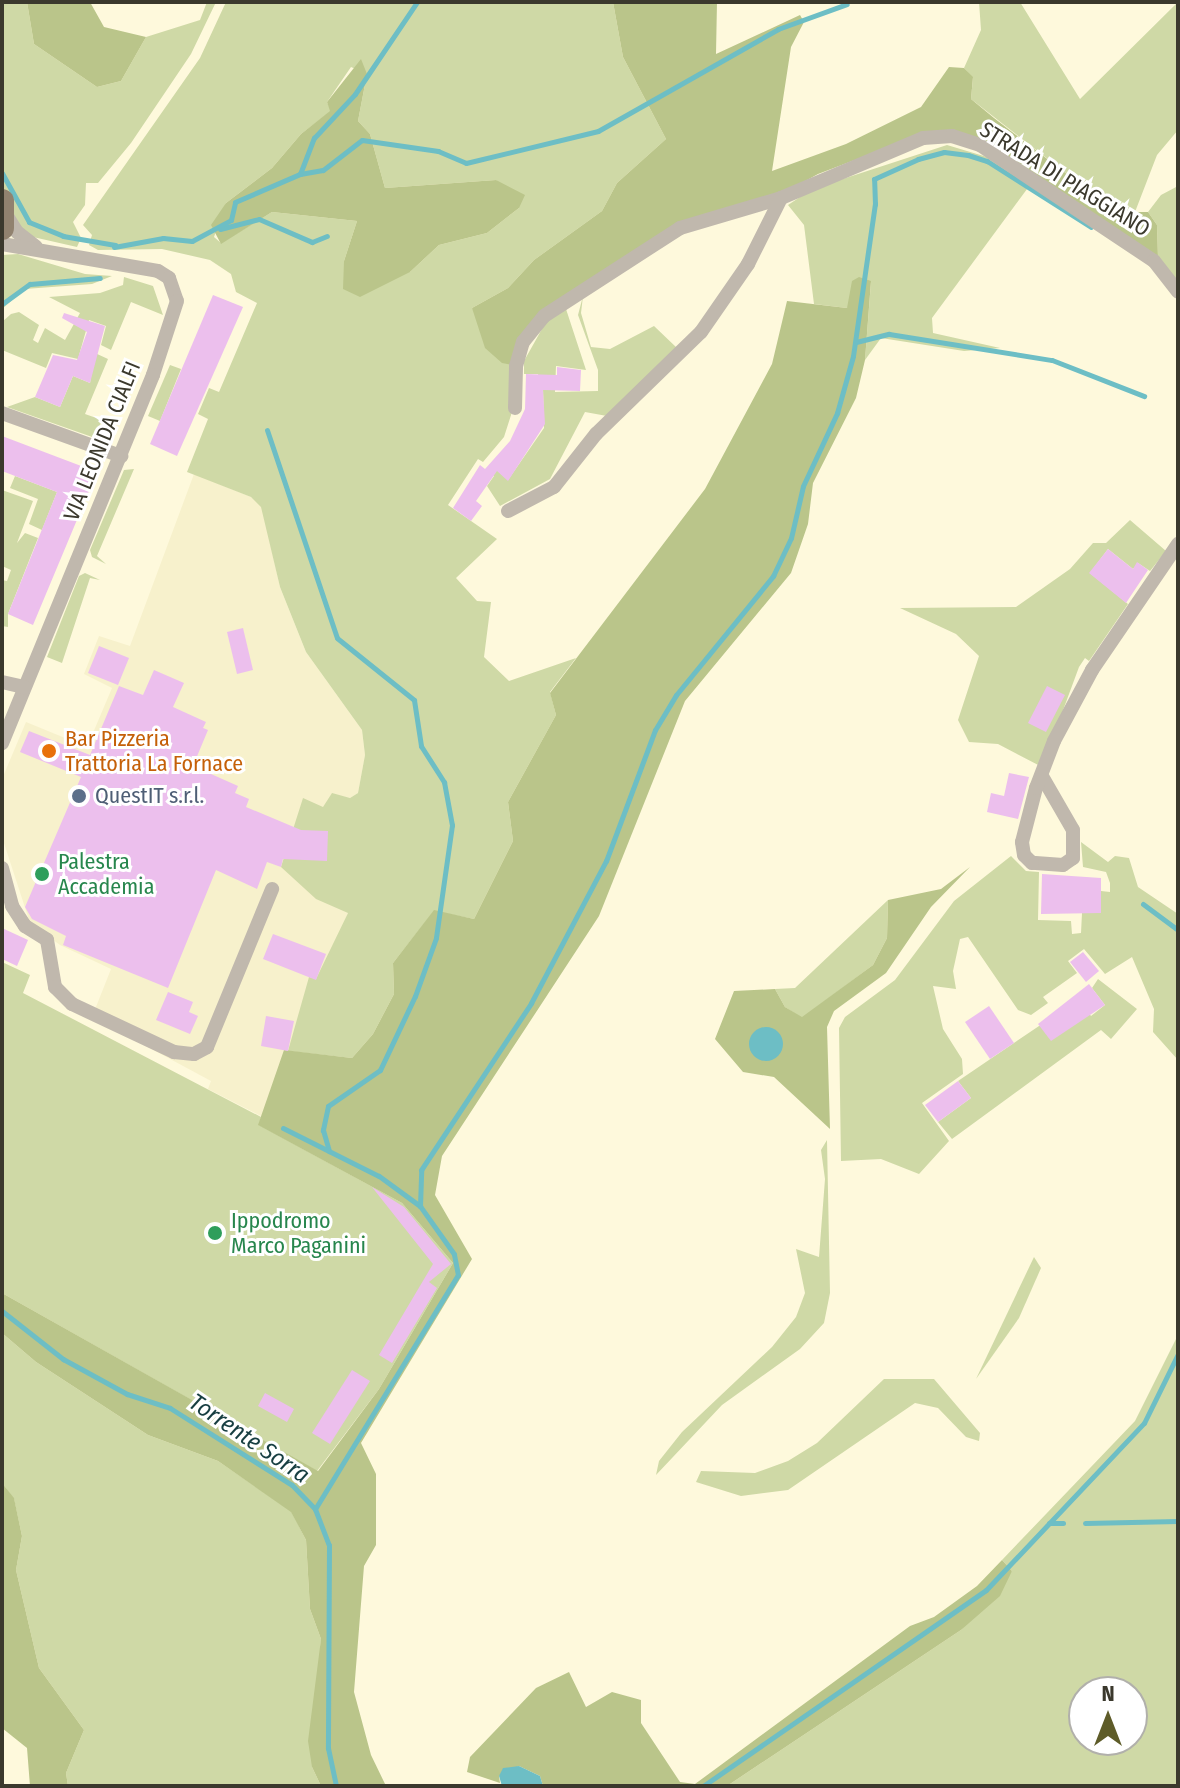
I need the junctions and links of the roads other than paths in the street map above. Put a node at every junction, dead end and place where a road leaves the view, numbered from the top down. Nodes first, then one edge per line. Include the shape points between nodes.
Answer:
1 (781, 198) junction
2 (3, 213) edge
3 (2, 244) edge
4 (40, 250) junction
5 (1178, 292) edge
6 (515, 408) dead end
7 (2, 413) edge
8 (121, 456) junction
9 (508, 511) dead end
10 (1178, 544) edge
11 (2, 682) edge
12 (24, 687) junction
13 (2, 743) edge
14 (1043, 778) junction
15 (2, 868) edge
16 (272, 889) dead end

1 - 5 street, STRADA DI PIAGGIANO via 923,138 952,136 980,145 1154,261
1 - 6 street, STRADA DI PIAGGIANO via 680,228 544,316 523,342 516,366
1 - 9 street via 748,264 701,332 596,434 554,487
2 - 4 street, VIA LEONIDA CIALFI
3 - 4 street, VIA LEONIDA CIALFI
4 - 8 street, VIA LEONIDA CIALFI via 150,269 172,284 175,318
7 - 8 street
8 - 12 street, VIA LEONIDA CIALFI
10 - 14 street via 1092,670 1054,741
11 - 12 street
12 - 13 street, VIA LEONIDA CIALFI
14 - 14 street via 1073,830 1073,858 1063,865 1032,863 1024,855 1022,842
15 - 16 street via 12,906 25,926 47,940 55,987 72,1004 174,1052 194,1054 207,1047

